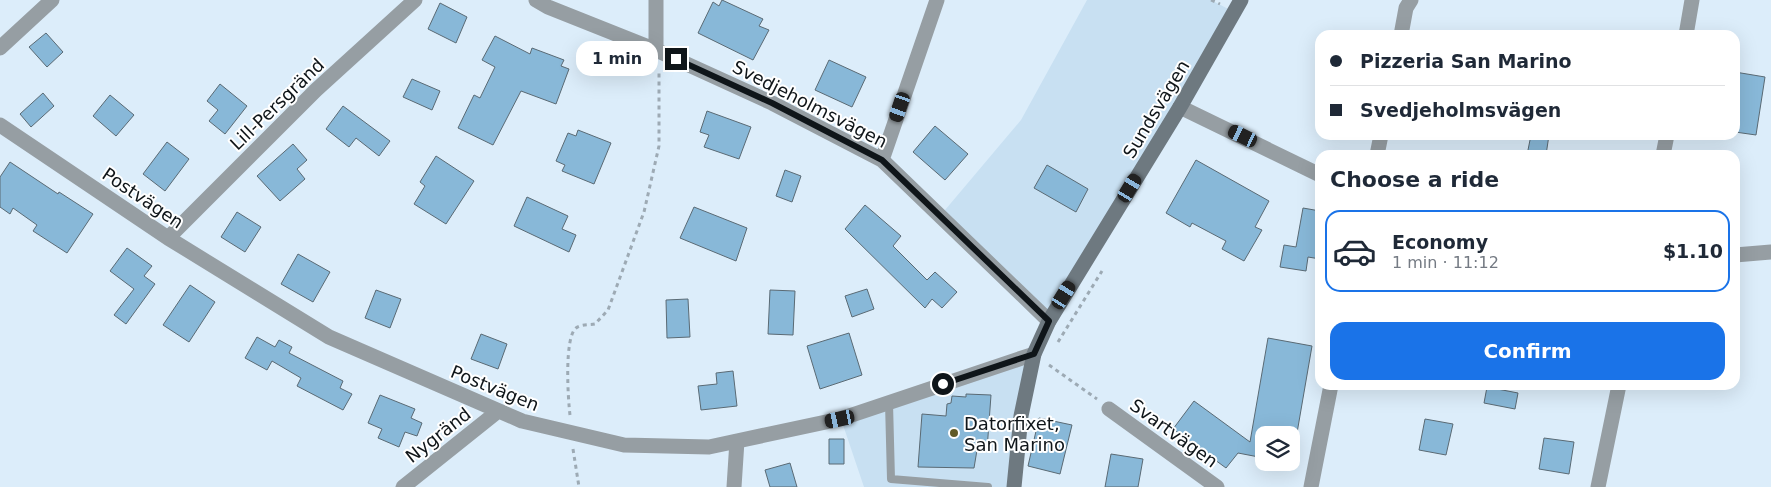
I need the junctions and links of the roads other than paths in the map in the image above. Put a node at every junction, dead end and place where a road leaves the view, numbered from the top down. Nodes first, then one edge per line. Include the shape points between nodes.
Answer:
1 (52, 0) edge
2 (414, 0) edge
3 (536, 0) edge
4 (656, 0) edge
5 (937, 0) edge
6 (1241, 0) edge
7 (1412, 0) edge
8 (1692, 0) edge
9 (1402, 30) edge
10 (1687, 30) edge
11 (0, 48) edge
12 (658, 51) junction
13 (1180, 107) junction
14 (0, 124) edge
15 (882, 160) junction
16 (1315, 173) edge
17 (168, 238) junction
18 (1771, 252) edge
19 (1740, 255) edge
20 (1049, 321) junction
21 (1034, 354) junction
22 (1330, 390) edge
23 (1617, 390) edge
24 (889, 403) junction
25 (1109, 409) road end
26 (497, 412) junction
27 (737, 441) junction
28 (403, 487) edge
29 (734, 487) edge
30 (988, 487) edge
31 (1014, 487) edge
32 (1217, 487) edge
33 (1311, 487) edge
34 (1598, 487) edge

1 - 11 street
2 - 17 street, Lill-Persgränd via 316,90
3 - 12 street, Svedjeholmsvägen
4 - 12 street
5 - 15 street
6 - 13 street, Sundsvägen
7 - 9 street via 1406,8
8 - 10 street
12 - 15 street, Svedjeholmsvägen via 772,103
13 - 16 street
13 - 20 street, Sundsvägen
14 - 17 street, Postvägen
15 - 20 street, Svedjeholmsvägen
17 - 26 street, Postvägen via 329,336
18 - 19 street
20 - 21 street, Sundsvägen
21 - 24 street, Postvägen
21 - 31 street, Sundsvägen via 1022,416
22 - 33 street
23 - 34 street
24 - 27 street, Postvägen via 840,419
24 - 30 lane via 891,480
25 - 32 street, Svartvägen
26 - 27 street, Postvägen via 528,424 624,445 709,447
26 - 28 street, Nygränd
27 - 29 street

